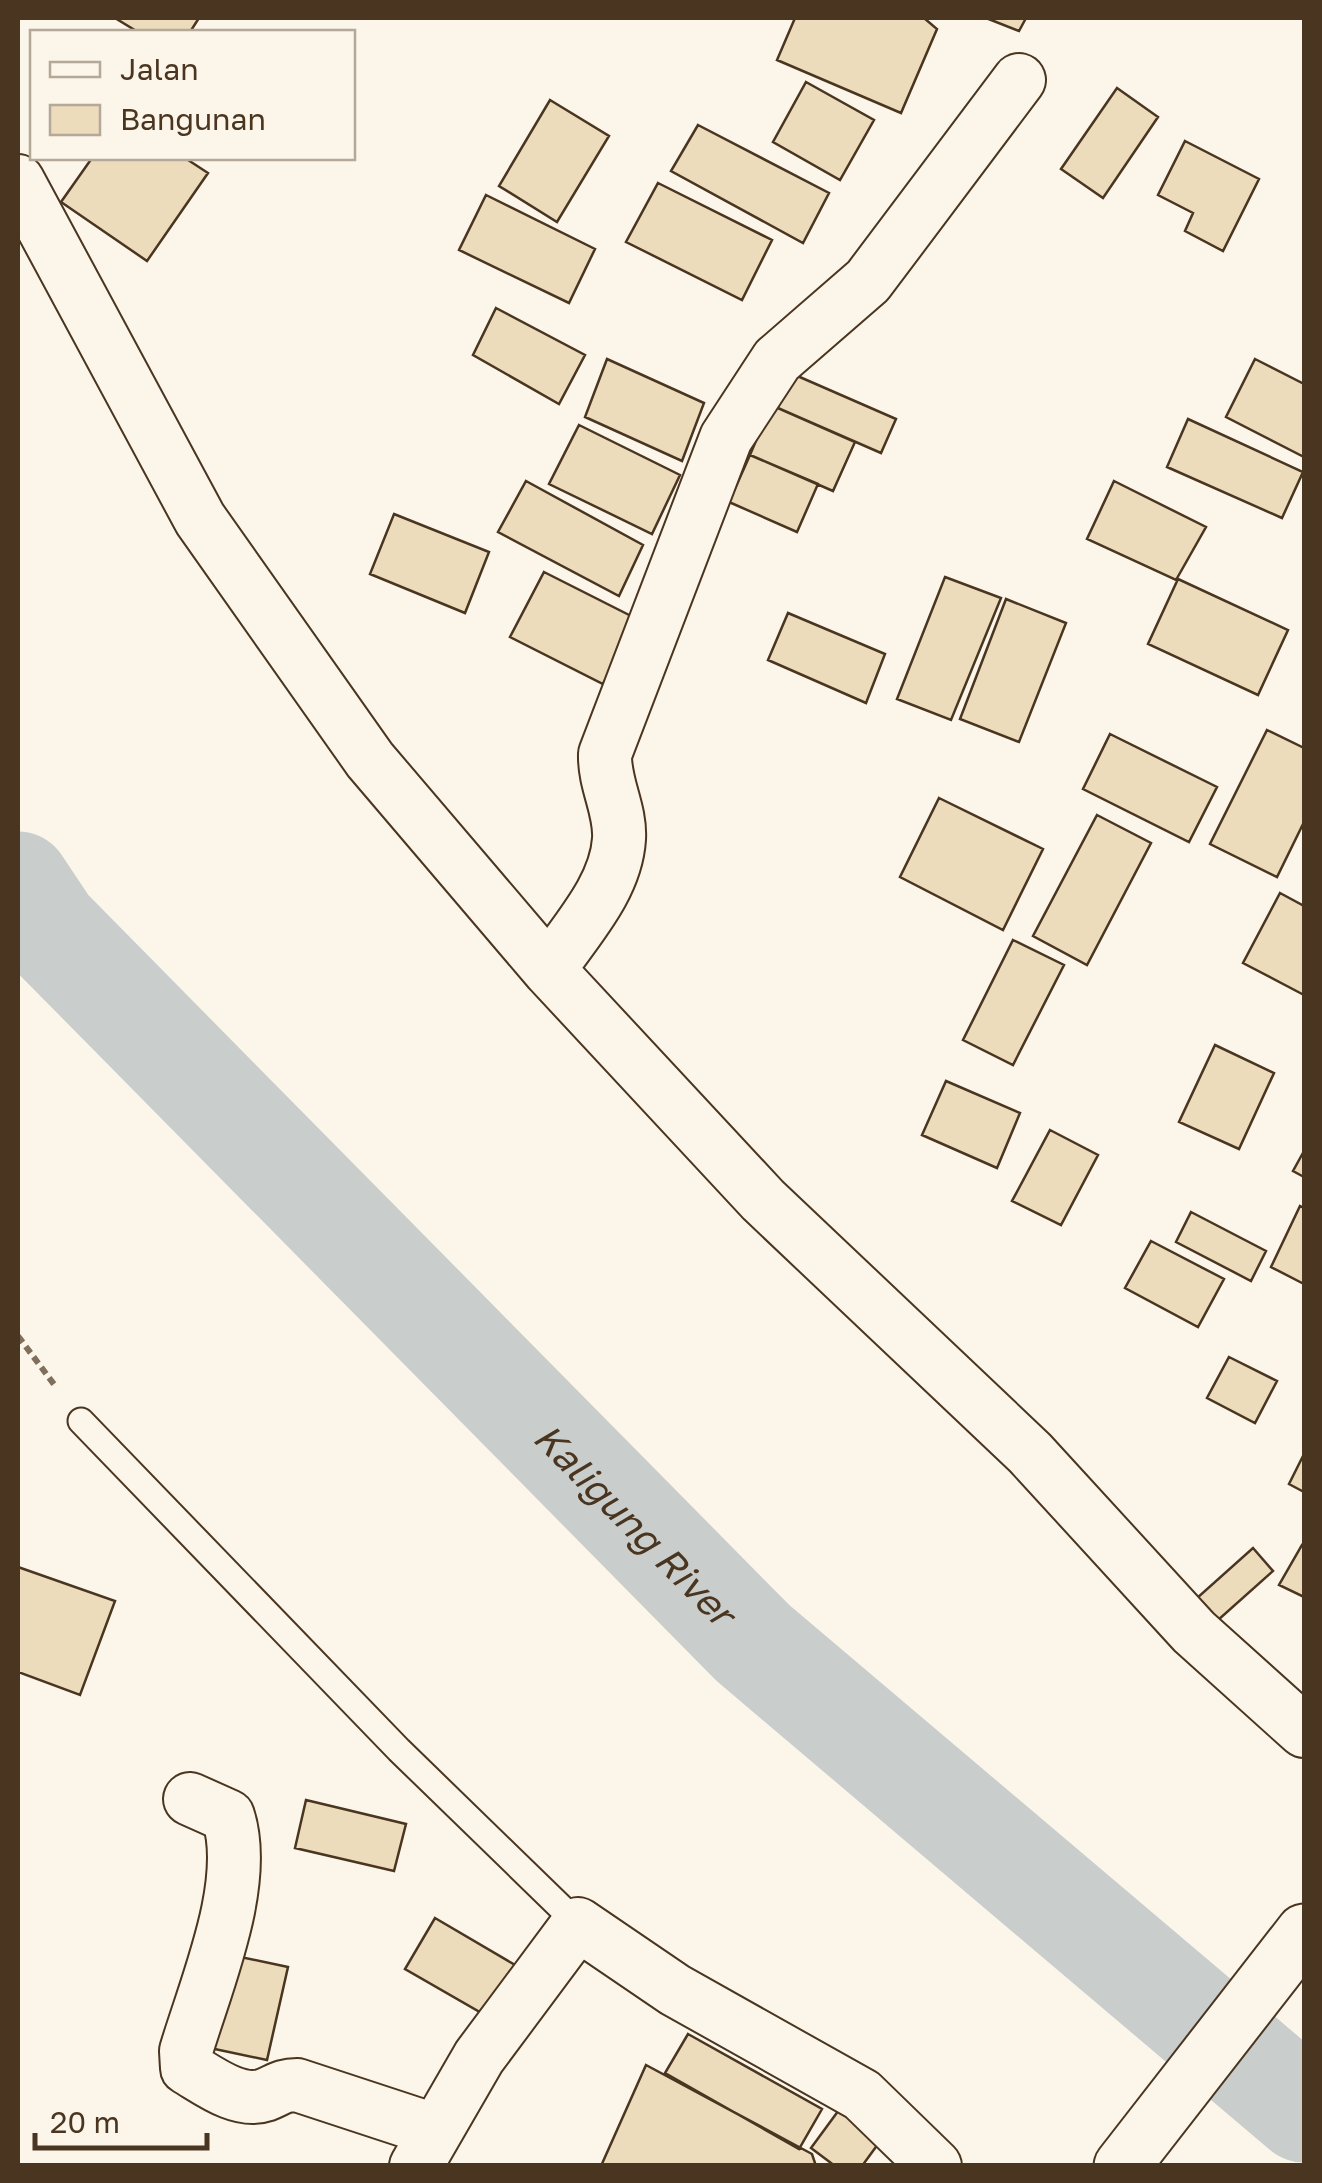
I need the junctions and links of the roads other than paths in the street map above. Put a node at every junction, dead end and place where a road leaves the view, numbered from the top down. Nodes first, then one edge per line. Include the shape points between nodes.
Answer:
1 (1019, 80) dead end
2 (18, 181) edge
3 (549, 970) junction
4 (82, 1421) road end
5 (1304, 1731) edge
6 (190, 1799) dead end
7 (578, 1924) junction
8 (1304, 1932) edge
9 (425, 2148) edge
10 (935, 2166) edge
11 (1122, 2166) edge

1 - 3 street via 868,281 777,360 726,438 605,754 619,837 611,878
2 - 3 street via 200,519 370,760
3 - 5 street via 763,1200 1030,1453 1194,1632
4 - 7 lane via 399,1750
6 - 9 street via 228,1816 238,1845 225,1931 186,2052 187,2068 246,2098 297,2085
7 - 9 street via 480,2057
7 - 10 street via 675,1990 862,2095
8 - 11 main road

